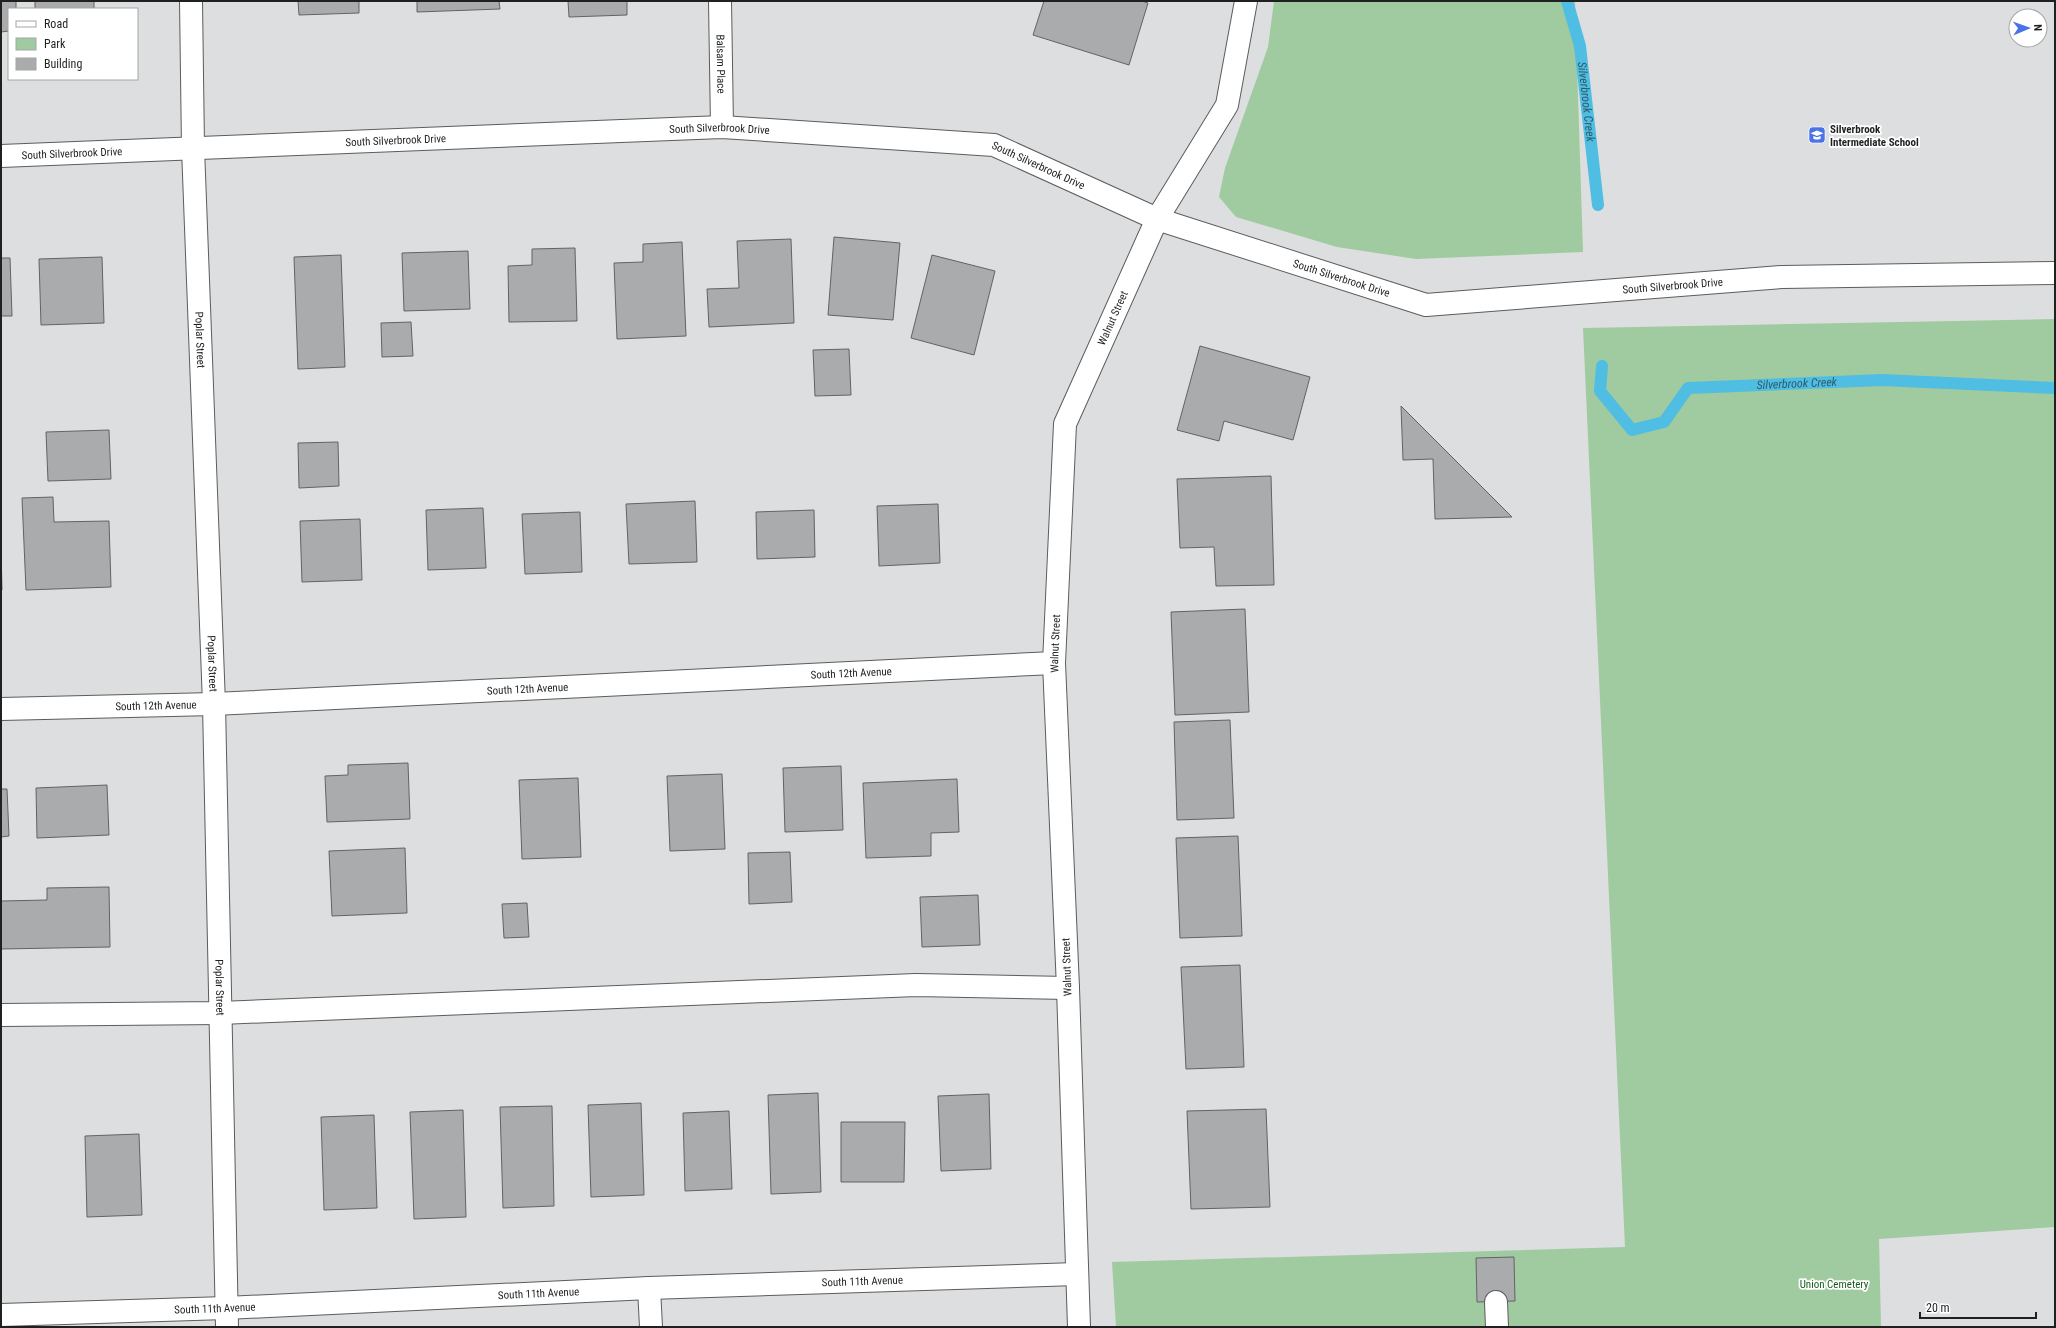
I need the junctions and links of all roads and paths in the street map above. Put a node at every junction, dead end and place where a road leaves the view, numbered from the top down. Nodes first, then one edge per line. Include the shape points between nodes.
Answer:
1 (191, 1) edge
2 (720, 1) edge
3 (1246, 1) edge
4 (722, 127) junction
5 (193, 148) junction
6 (1, 156) edge
7 (1157, 218) junction
8 (2055, 273) edge
9 (1054, 663) junction
10 (214, 704) junction
11 (1, 709) edge
12 (1068, 988) junction
13 (220, 1013) junction
14 (1, 1015) edge
15 (1076, 1274) junction
16 (649, 1288) junction
17 (1496, 1302) dead end
18 (1, 1315) edge
19 (226, 1317) edge
20 (651, 1327) edge
21 (1079, 1327) edge
22 (1497, 1327) edge

1 - 5 street, Poplar Street
2 - 4 street, Balsam Place
3 - 7 street, Walnut Street via 1227,105
4 - 5 street, South Silverbrook Drive
4 - 7 street, South Silverbrook Drive via 994,145
5 - 6 street, South Silverbrook Drive
5 - 10 street, Poplar Street
7 - 8 street, South Silverbrook Drive via 1426,305 1782,277
7 - 9 street, Walnut Street via 1064,424
9 - 10 street, South 12th Avenue
9 - 12 street, Walnut Street
10 - 11 street, South 12th Avenue
10 - 13 street, Poplar Street
12 - 13 street via 916,985
12 - 15 street, Walnut Street
13 - 14 street
13 - 19 street, Poplar Street
15 - 16 street, South 11th Avenue
15 - 21 street, Walnut Street
16 - 19 street, South 11th Avenue
16 - 20 street
17 - 22 street
18 - 19 street, South 11th Avenue

